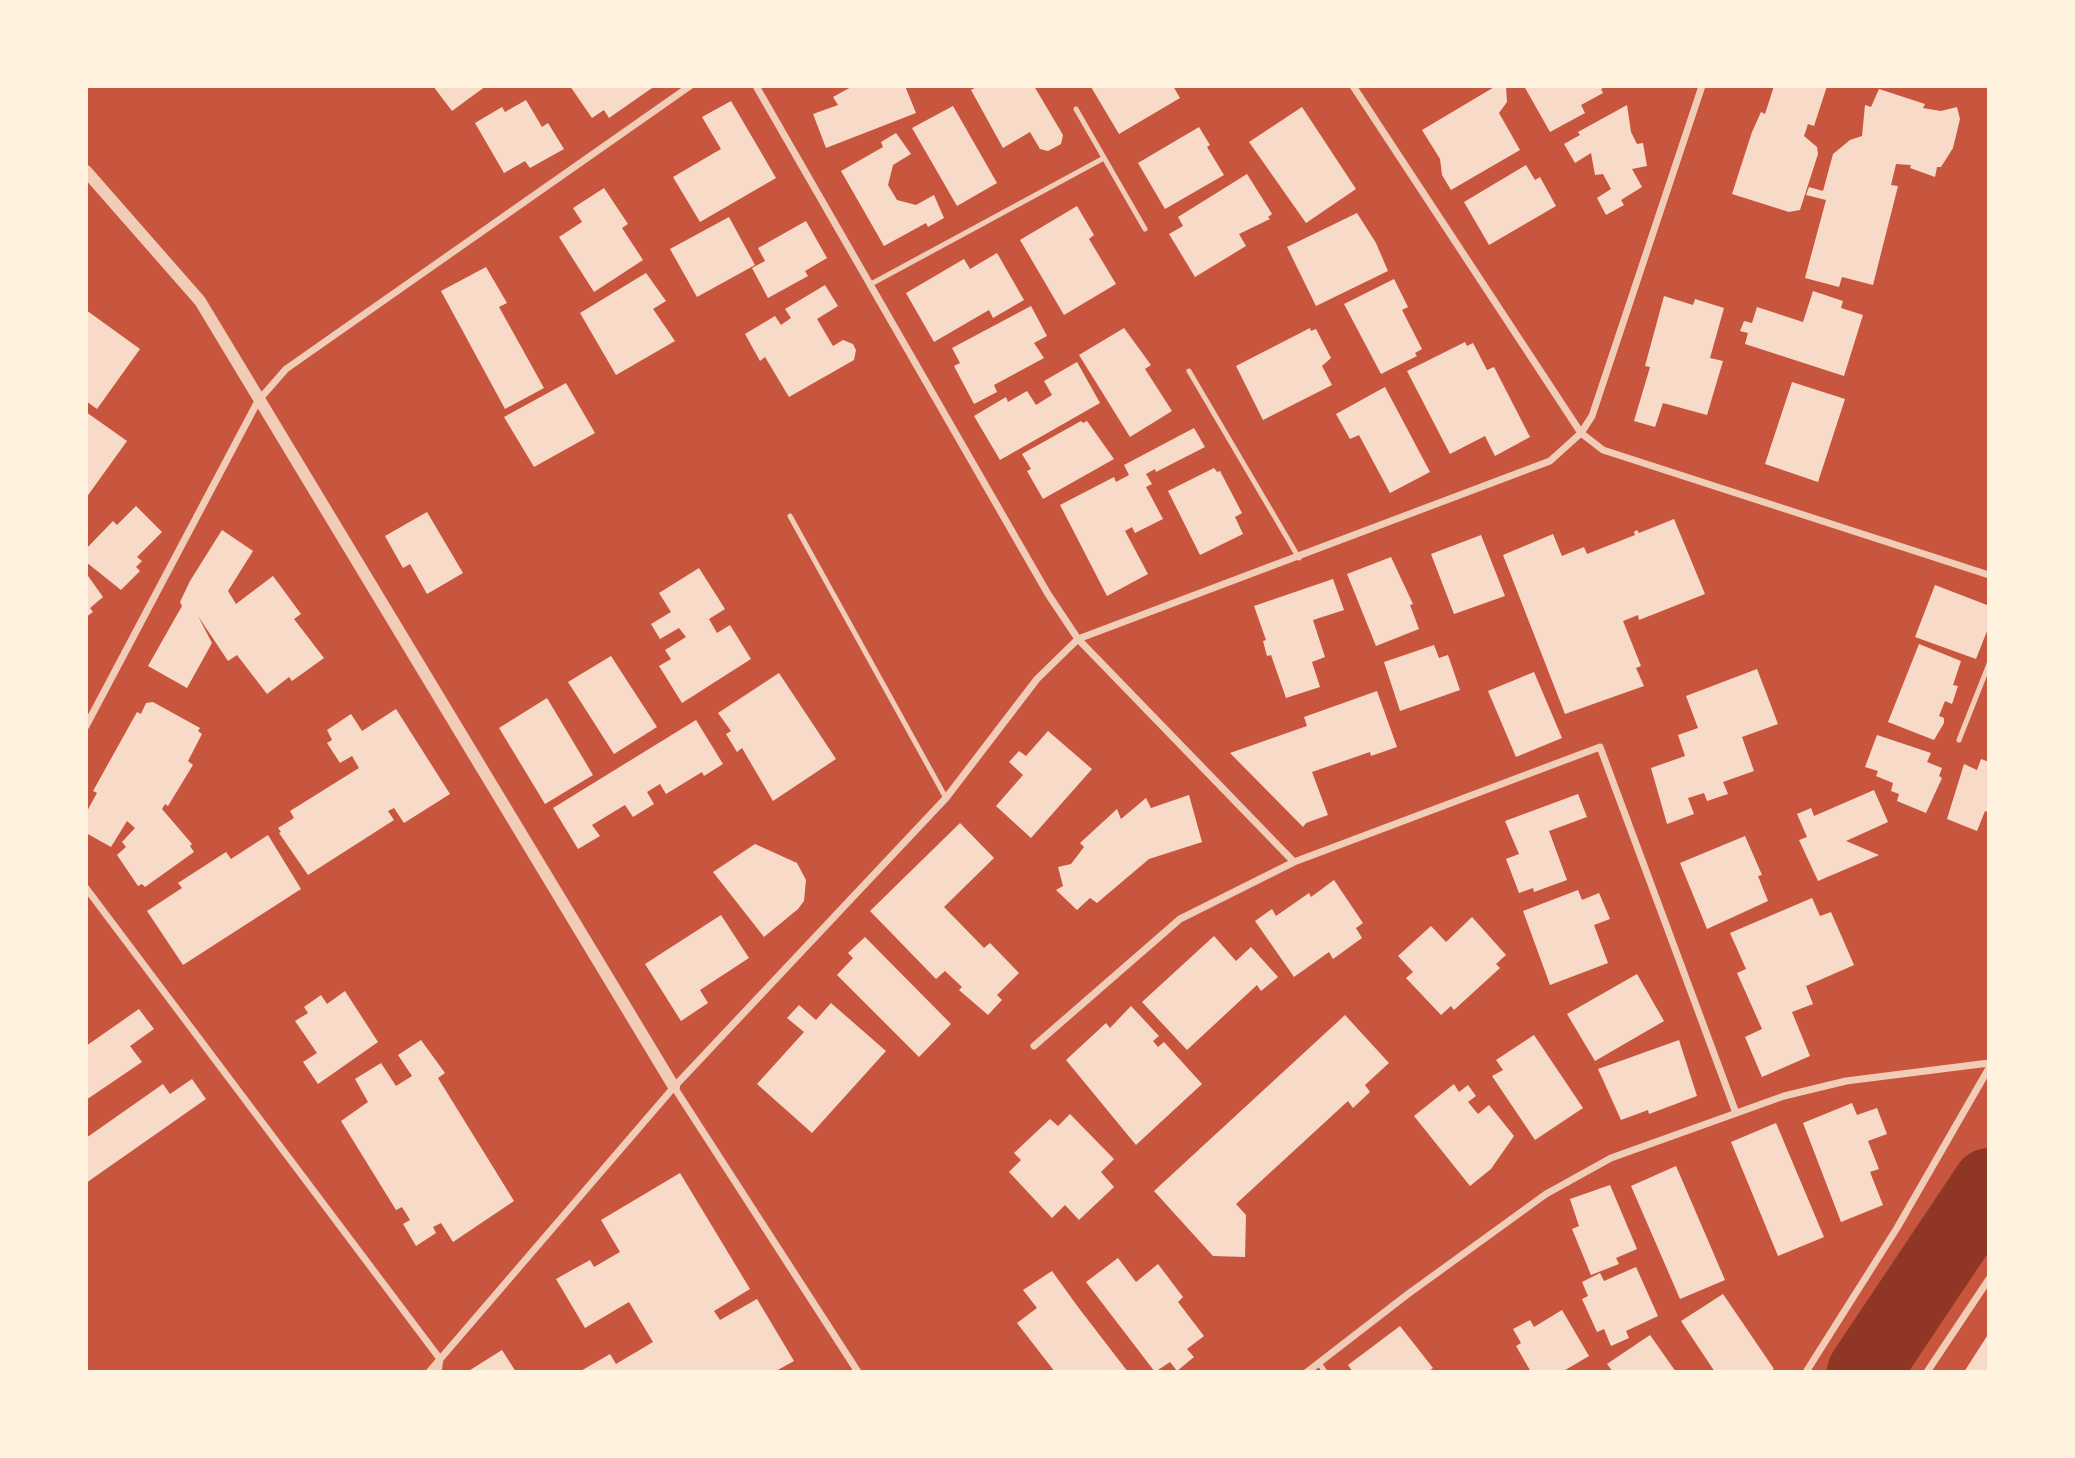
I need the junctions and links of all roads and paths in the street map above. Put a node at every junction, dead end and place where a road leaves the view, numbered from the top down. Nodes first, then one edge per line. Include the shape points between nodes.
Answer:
1 (690, 86) edge
2 (756, 86) edge
3 (1353, 86) edge
4 (1702, 86) edge
5 (1076, 109) dead end
6 (1104, 158) junction
7 (86, 171) edge
8 (1145, 229) dead end
9 (871, 284) junction
10 (1189, 371) dead end
11 (258, 401) junction
12 (1581, 433) junction
13 (790, 516) dead end
14 (1299, 558) junction
15 (1989, 575) edge
16 (1078, 639) junction
17 (1989, 664) edge
18 (86, 726) edge
19 (1959, 740) dead end
20 (946, 798) junction
21 (1294, 862) junction
22 (86, 888) edge
23 (1034, 1046) dead end
24 (1989, 1063) edge
25 (1989, 1068) edge
26 (674, 1087) junction
27 (1736, 1113) junction
28 (1989, 1279) edge
29 (440, 1359) junction
30 (1319, 1363) junction
31 (429, 1372) edge
32 (438, 1372) edge
33 (858, 1372) edge
34 (1307, 1372) edge
35 (1325, 1372) edge
36 (1806, 1372) edge
37 (1927, 1372) edge

1 - 11 street via 286,369
2 - 9 street
3 - 12 street
4 - 12 street via 1592,416
5 - 6 lane
6 - 8 lane
6 - 9 lane
7 - 11 street via 200,301
9 - 16 street
10 - 14 lane
11 - 18 street
11 - 26 street
12 - 14 street via 1550,461
12 - 15 street via 1603,450
13 - 20 lane
14 - 16 street
16 - 20 street via 1038,679
16 - 21 street
17 - 19 lane
20 - 26 street
21 - 23 street via 1180,919
21 - 27 street via 1600,747
22 - 29 street
24 - 27 street via 1846,1081
25 - 36 street via 1897,1228
26 - 29 street
26 - 33 street
27 - 30 street via 1611,1158 1546,1194
28 - 37 street
29 - 31 street
29 - 32 street
30 - 34 street
30 - 35 lane

